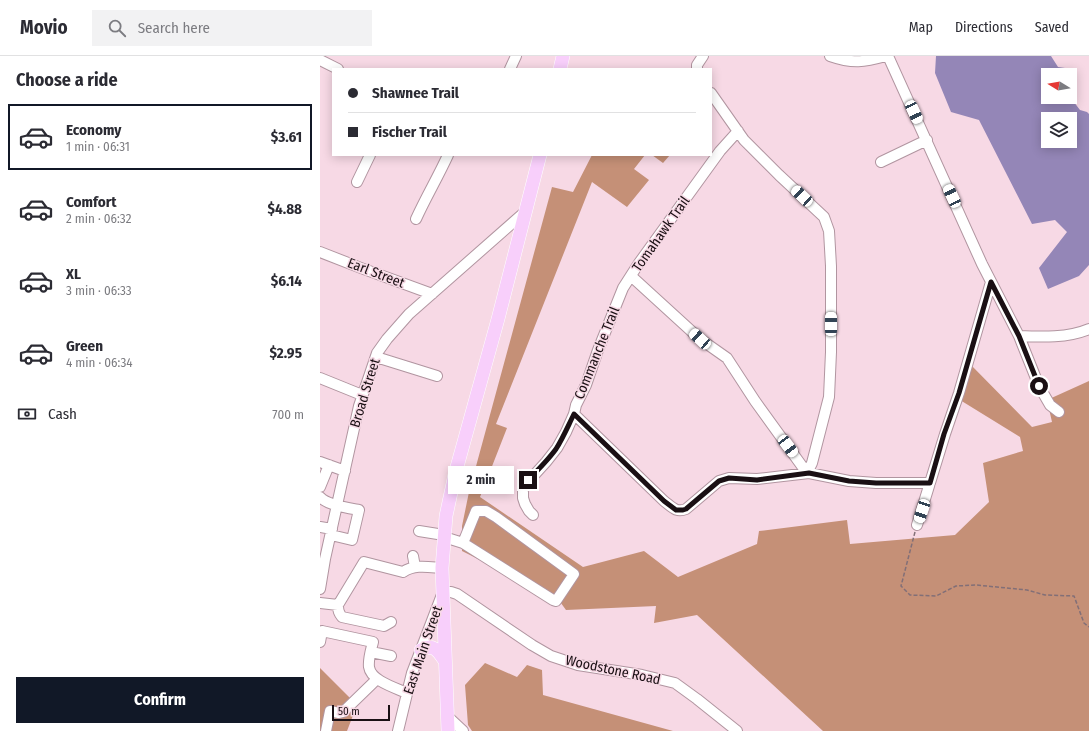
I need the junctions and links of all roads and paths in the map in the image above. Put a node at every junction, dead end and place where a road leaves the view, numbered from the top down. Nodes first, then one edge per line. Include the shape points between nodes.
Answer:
1 (516, 56) edge
2 (563, 56) edge
3 (703, 56) edge
4 (830, 56) edge
5 (887, 56) edge
6 (320, 60) edge
7 (336, 68) edge
8 (510, 68) edge
9 (560, 68) edge
10 (697, 68) edge
11 (712, 94) edge
12 (738, 131) junction
13 (927, 140) junction
14 (370, 156) edge
15 (448, 156) edge
16 (540, 156) edge
17 (881, 162) dead end
18 (357, 182) dead end
19 (526, 211) junction
20 (416, 218) dead end
21 (320, 252) edge
22 (631, 276) junction
23 (991, 282) junction
24 (432, 294) junction
25 (1089, 329) edge
26 (1019, 336) junction
27 (376, 357) junction
28 (437, 376) dead end
29 (320, 378) edge
30 (362, 395) junction
31 (1059, 412) dead end
32 (574, 414) junction
33 (324, 463) edge
34 (345, 471) junction
35 (807, 474) junction
36 (930, 483) junction
37 (320, 487) edge
38 (320, 497) edge
39 (337, 505) junction
40 (533, 515) dead end
41 (917, 525) joint
42 (320, 527) edge
43 (419, 531) dead end
44 (331, 532) junction
45 (444, 536) junction
46 (463, 543) junction
47 (413, 556) dead end
48 (415, 566) junction
49 (442, 568) junction
50 (320, 589) edge
51 (443, 592) junction
52 (320, 603) edge
53 (338, 606) junction
54 (391, 622) dead end
55 (1089, 627) edge
56 (320, 642) edge
57 (421, 650) junction
58 (371, 652) junction
59 (391, 656) dead end
60 (445, 661) junction
61 (377, 679) junction
62 (407, 693) junction
63 (325, 710) edge
64 (447, 716) junction
65 (326, 731) edge
66 (398, 731) edge
67 (448, 731) edge
68 (463, 731) edge
69 (737, 731) edge

1 - 8 street
2 - 9 main road
3 - 10 street
4 - 5 street via 856,62
5 - 13 street
6 - 7 street
11 - 12 street
12 - 22 street, Tomahawk Trail via 720,151
12 - 35 street via 744,140 824,217 829,231 829,397
13 - 17 street
13 - 23 street
14 - 18 street
15 - 20 street
16 - 19 main road
19 - 24 street, Broad Street
19 - 45 main road via 455,474
21 - 24 street, Earl Street
22 - 32 street, Commanche Trail via 620,294
22 - 35 street, Tomahawk Trail via 700,339 727,358
23 - 26 street
23 - 36 street
24 - 27 street, Broad Street via 386,339
25 - 26 street via 1059,336
26 - 31 street via 1039,386 1050,405
27 - 28 street
27 - 30 street, Broad Street
29 - 30 street
30 - 34 street, Broad Street
32 - 35 street, Commanche Trail via 664,501 679,511 686,509 725,478 757,480
32 - 40 street via 556,448 523,490 525,504
33 - 34 street
33 - 37 street
34 - 39 street, Broad Street
35 - 36 street via 876,483
36 - 41 street
38 - 39 street
39 - 44 street, Broad Street
39 - 44 street via 359,510 352,540
41 - 55 path via 901,586 910,594 936,596 956,586 976,585 1027,590 1045,596 1074,596 1084,623
42 - 44 street
43 - 45 street
44 - 50 street, Broad Street
45 - 46 street
45 - 49 main road
46 - 46 street via 476,511 486,511 574,574 556,601
47 - 48 street
48 - 49 street
48 - 53 street via 403,572 364,562
49 - 51 main road
51 - 57 street, East Main Street
51 - 60 main road
51 - 69 street, Woodstone Road via 457,594 551,656 578,665 675,683
52 - 53 street
53 - 54 street via 342,617 384,626
56 - 58 street via 322,631 373,642
57 - 60 main road via 426,647 437,650
57 - 62 street, East Main Street
58 - 59 street
58 - 61 street via 370,669
60 - 64 main road
61 - 62 street
61 - 63 street via 343,712
62 - 66 street, East Main Street
63 - 65 street
64 - 67 main road
64 - 68 street

